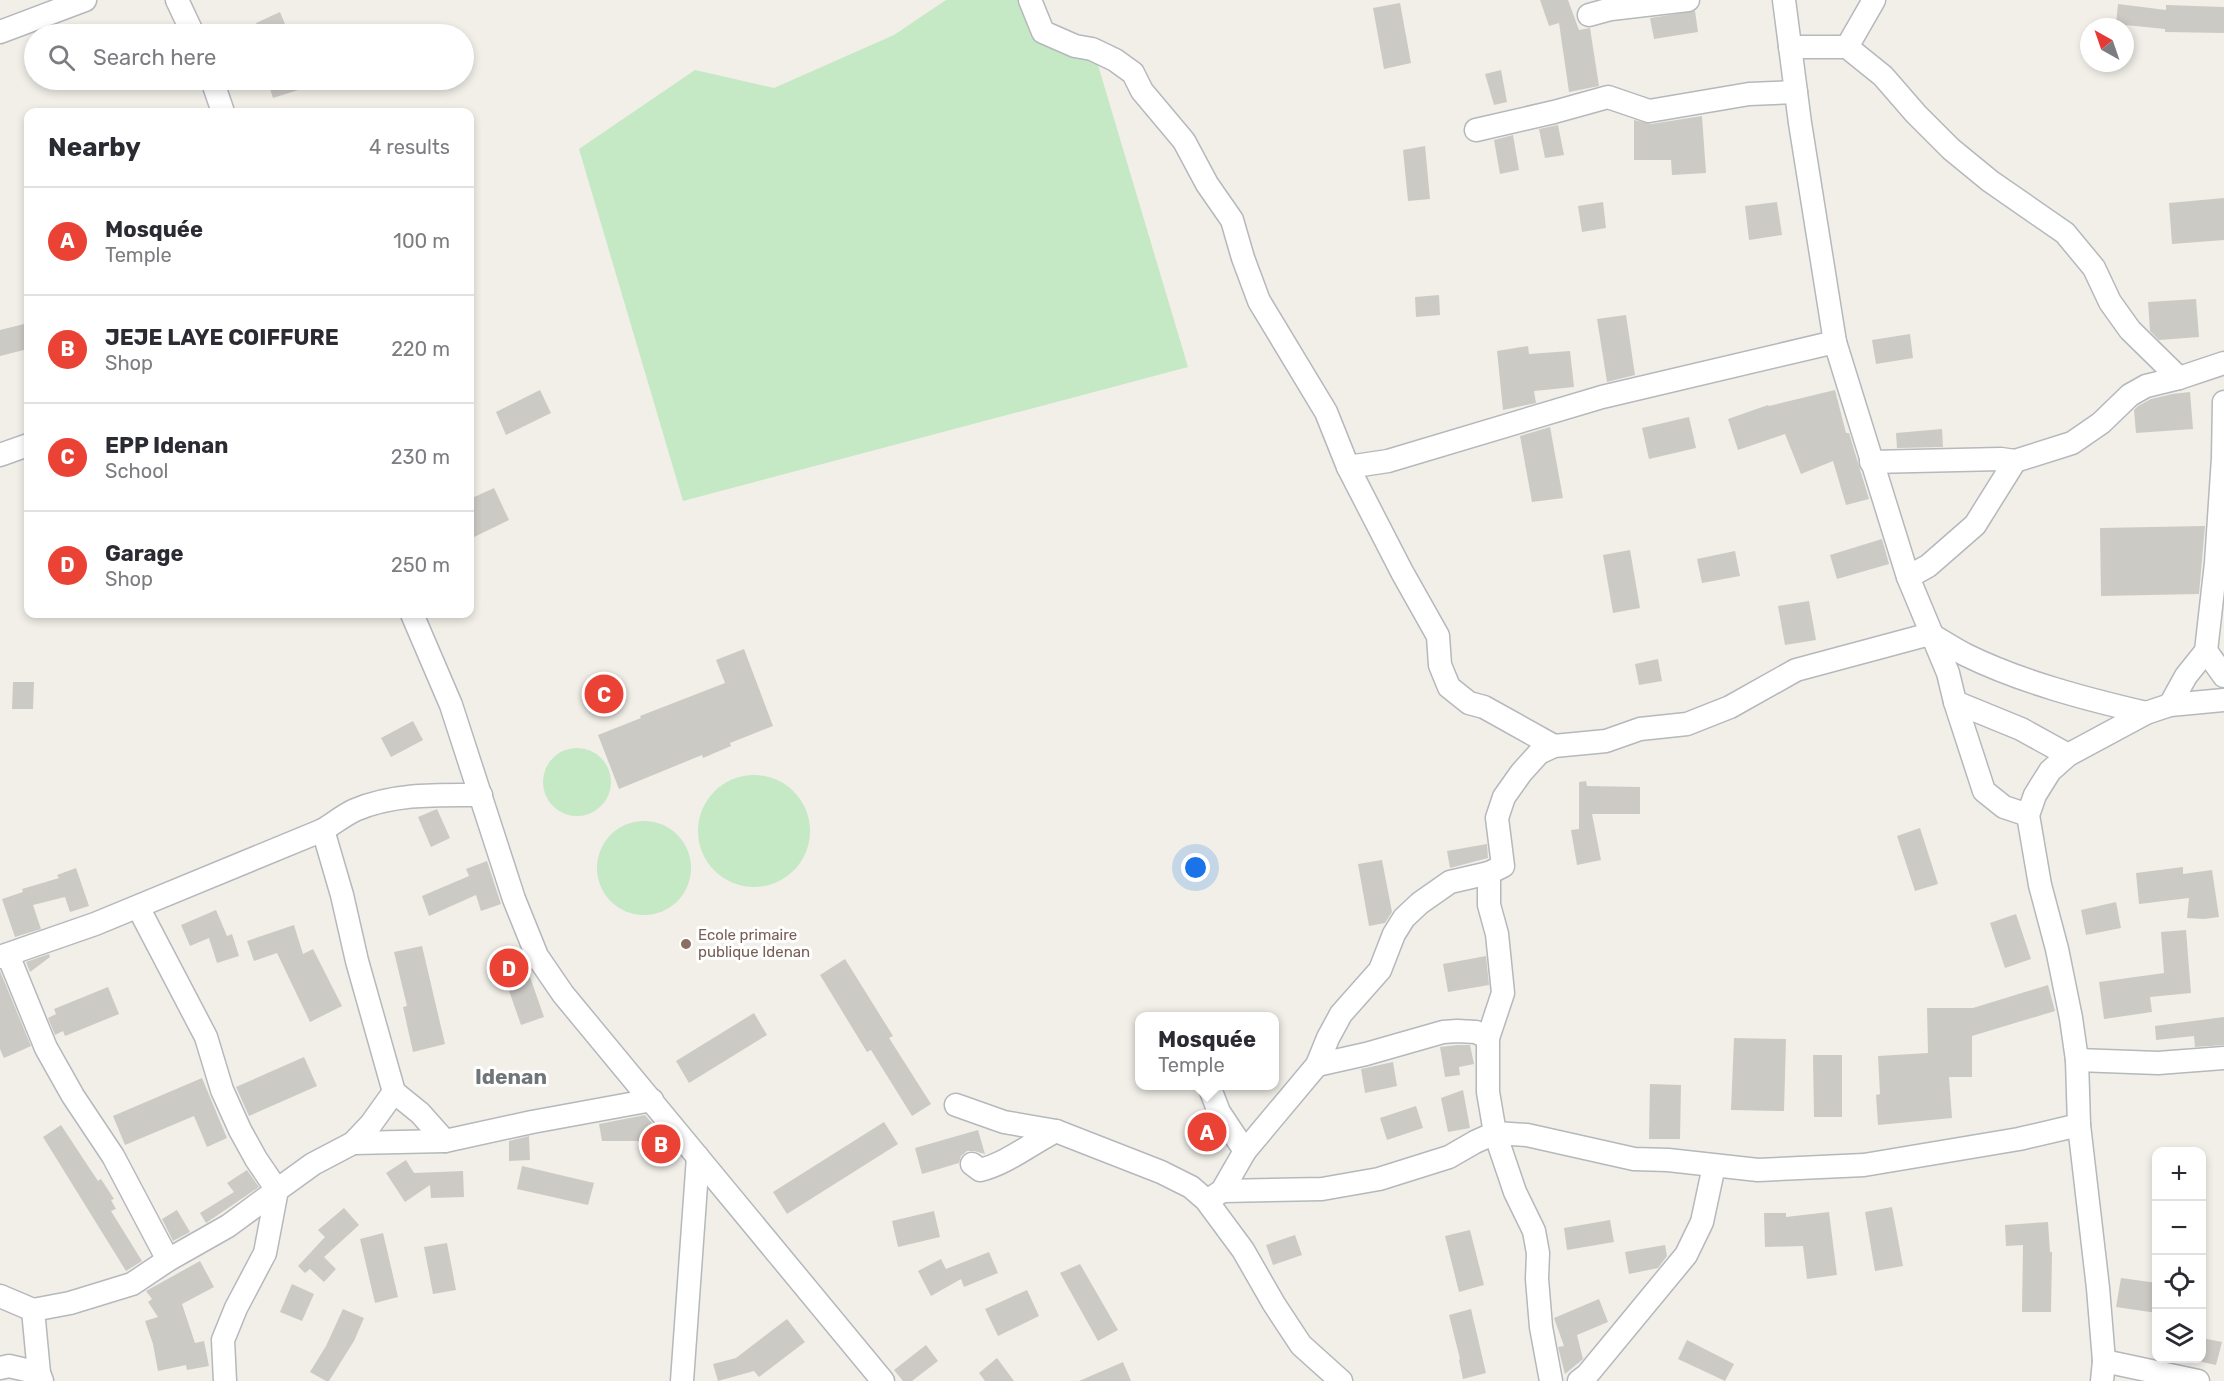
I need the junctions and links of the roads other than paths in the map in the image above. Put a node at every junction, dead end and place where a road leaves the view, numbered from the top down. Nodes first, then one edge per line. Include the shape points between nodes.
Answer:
1 (84, 0) edge
2 (177, 0) edge
3 (1030, 0) edge
4 (1688, 0) edge
5 (1784, 0) edge
6 (1874, 0) edge
7 (1588, 15) dead end
8 (188, 24) edge
9 (0, 32) edge
10 (1790, 47) junction
11 (1847, 47) junction
12 (215, 90) edge
13 (1796, 92) junction
14 (222, 108) edge
15 (1476, 129) dead end
16 (1835, 342) junction
17 (2224, 363) edge
18 (2179, 378) junction
19 (2224, 402) edge
20 (24, 446) edge
21 (0, 455) edge
22 (2015, 461) junction
23 (1871, 462) junction
24 (1348, 468) junction
25 (1908, 577) junction
26 (414, 618) edge
27 (1930, 634) junction
28 (2206, 651) junction
29 (2224, 676) edge
30 (2224, 700) edge
31 (1955, 702) junction
32 (2170, 705) junction
33 (2146, 713) junction
34 (1554, 746) junction
35 (2068, 755) junction
36 (481, 795) junction
37 (2028, 815) junction
38 (322, 830) junction
39 (1489, 873) junction
40 (138, 907) junction
41 (4, 956) edge
42 (1488, 1038) junction
43 (2224, 1058) edge
44 (2077, 1060) junction
45 (1317, 1065) junction
46 (1211, 1090) edge
47 (394, 1092) junction
48 (652, 1100) junction
49 (956, 1105) dead end
50 (2079, 1125) junction
51 (1056, 1131) junction
52 (1495, 1133) junction
53 (445, 1141) junction
54 (353, 1143) junction
55 (1245, 1151) junction
56 (698, 1157) junction
57 (972, 1164) dead end
58 (1714, 1166) junction
59 (277, 1190) junction
60 (1214, 1196) junction
61 (168, 1260) junction
62 (0, 1296) edge
63 (33, 1310) junction
64 (0, 1368) edge
65 (2103, 1371) edge
66 (41, 1377) edge
67 (225, 1381) edge
68 (682, 1381) edge
69 (883, 1381) edge
70 (1341, 1381) edge
71 (1551, 1381) edge
72 (1579, 1381) edge
73 (2198, 1381) edge

1 - 9 street
2 - 8 street
3 - 24 street via 1043,32 1103,54 1133,73 1142,91 1184,141 1232,220 1259,301 1326,412
4 - 7 street
5 - 10 street
6 - 11 street
10 - 11 street
10 - 13 street
11 - 18 street via 1883,76 1951,148 1990,181 2065,233 2094,268 2110,302 2130,330
12 - 14 street
13 - 15 street via 1749,94 1648,111 1608,97
13 - 16 street
16 - 23 street
16 - 24 street via 1602,397 1388,460
17 - 18 street
18 - 22 street via 2146,386 2130,395 2101,423 2072,442
19 - 28 street via 2216,563
20 - 21 street
22 - 23 street
22 - 25 street via 1975,525 1928,566
23 - 25 street
24 - 34 street via 1438,636 1440,665 1449,687 1469,703 1484,707
25 - 27 street
26 - 36 street via 451,705
27 - 31 street via 1948,673
27 - 33 street via 1965,655 2023,677
27 - 34 street via 1796,670 1730,707 1687,724 1640,729 1606,741
28 - 29 street
28 - 32 street
30 - 32 street
31 - 35 street via 2021,729
31 - 37 street via 1984,791 2004,807
32 - 33 street
33 - 35 street
34 - 39 street via 1539,753 1504,797 1497,818 1503,866
35 - 37 street via 2050,771
36 - 38 street via 392,798 354,811
36 - 48 street via 537,956 563,994
37 - 44 street
38 - 40 street
38 - 47 street
39 - 42 street via 1489,906 1497,934 1503,993
39 - 45 street via 1450,882 1404,918 1380,970 1341,1014
40 - 41 street
40 - 59 street via 206,1037 222,1090 240,1130
41 - 61 street via 46,1048 113,1156
42 - 45 street via 1476,1032 1443,1032
42 - 52 street via 1488,1092
43 - 44 street via 2158,1063
44 - 50 street
45 - 55 street
46 - 55 street
47 - 53 street
47 - 54 street
48 - 53 street
48 - 56 street
49 - 51 street via 1004,1122
50 - 58 street via 1864,1165 1758,1170
50 - 65 street via 2098,1288
51 - 57 street via 994,1167 980,1170
51 - 60 street
52 - 58 street via 1527,1135 1634,1159
52 - 60 street via 1449,1157 1379,1179 1322,1189
52 - 71 street via 1515,1192 1534,1231 1541,1327
53 - 54 street
54 - 59 street via 313,1164
55 - 60 street
56 - 68 street
56 - 69 street
58 - 72 street via 1702,1222 1686,1256
59 - 61 street via 228,1226
59 - 67 street via 265,1253 223,1340
60 - 70 street via 1301,1345
61 - 63 street via 132,1284
62 - 63 street
63 - 66 street
64 - 66 street via 9,1366
65 - 73 street

